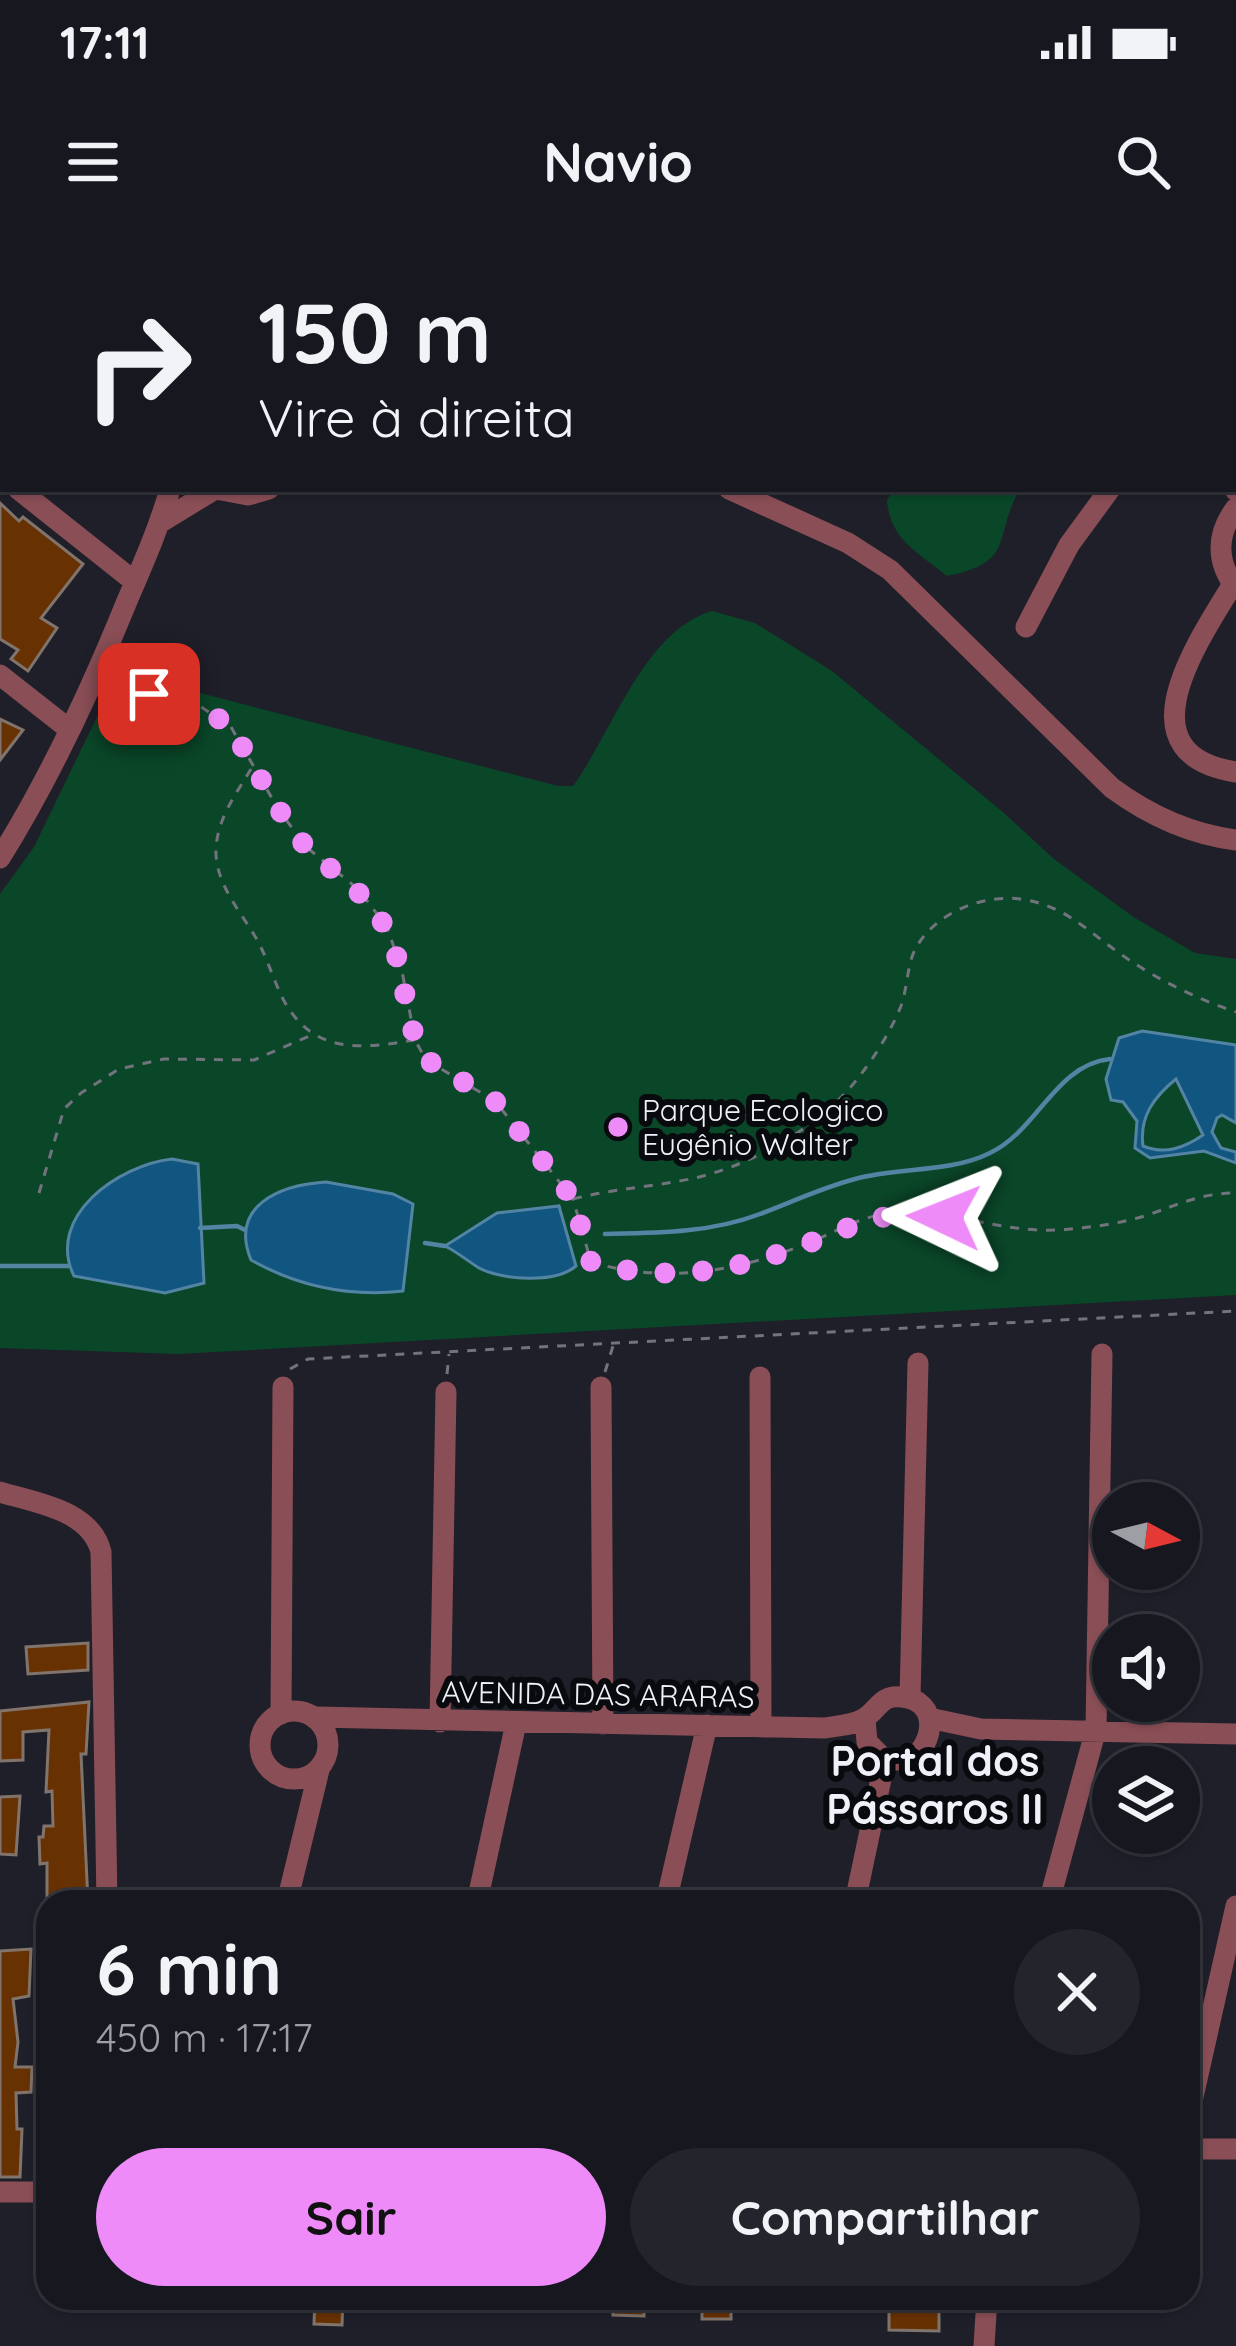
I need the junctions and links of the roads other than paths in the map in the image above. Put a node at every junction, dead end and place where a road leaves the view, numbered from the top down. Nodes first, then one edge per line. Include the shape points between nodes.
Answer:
1 (21, 492) edge
2 (169, 492) edge
3 (211, 492) edge
4 (736, 492) edge
5 (1108, 492) edge
6 (1236, 508) edge
7 (161, 522) junction
8 (135, 582) junction
9 (1234, 586) edge
10 (1026, 627) dead end
11 (0, 676) edge
12 (70, 730) junction
13 (1236, 772) edge
14 (1236, 840) edge
15 (0, 858) edge
16 (1102, 1354) dead end
17 (917, 1363) dead end
18 (760, 1377) dead end
19 (284, 1387) road end
20 (601, 1388) road end
21 (446, 1392) dead end
22 (0, 1492) edge
23 (910, 1698) junction
24 (280, 1714) junction
25 (317, 1717) junction
26 (929, 1718) junction
27 (369, 1720) junction
28 (440, 1722) junction
29 (516, 1723) junction
30 (603, 1724) junction
31 (706, 1725) junction
32 (761, 1727) junction
33 (981, 1729) junction
34 (866, 1730) junction
35 (1096, 1730) junction
36 (1236, 1734) edge
37 (929, 1742) junction
38 (328, 1745) junction
39 (885, 1760) junction
40 (319, 1770) junction
41 (107, 1890) edge
42 (290, 1890) edge
43 (480, 1890) edge
44 (669, 1890) edge
45 (858, 1890) edge
46 (1052, 1890) edge
47 (1236, 1906) edge
48 (1200, 2066) edge
49 (1200, 2149) edge
50 (1236, 2149) edge
51 (0, 2192) edge
52 (36, 2192) edge
53 (986, 2310) edge
54 (984, 2346) edge

1 - 8 street
2 - 7 street
3 - 7 street
4 - 14 street via 890,570 1137,806
5 - 10 street
6 - 9 street via 1220,548
7 - 8 street
8 - 12 street
9 - 13 street via 1180,684 1173,728 1192,758
11 - 12 street
12 - 15 street
16 - 35 street
17 - 23 street
18 - 32 street
19 - 24 street
20 - 30 street
21 - 28 street
22 - 41 street via 81,1521 98,1538
23 - 26 street
23 - 34 street via 878,1703
24 - 25 street
24 - 40 street via 262,1732 262,1759 294,1780
25 - 27 street, AVENIDA DAS ARARAS
25 - 38 street
26 - 33 street
26 - 37 street
27 - 28 street, AVENIDA DAS ARARAS
27 - 38 street
28 - 29 street, AVENIDA DAS ARARAS
29 - 30 street, AVENIDA DAS ARARAS
29 - 43 street
30 - 31 street, AVENIDA DAS ARARAS
31 - 32 street, AVENIDA DAS ARARAS
31 - 44 street
32 - 34 street, AVENIDA DAS ARARAS
33 - 35 street
33 - 37 street
34 - 39 street
35 - 36 street
35 - 46 street
37 - 39 street via 910,1760
38 - 40 street
39 - 45 street
40 - 42 street
47 - 48 street
49 - 50 street
51 - 52 street
53 - 54 street

